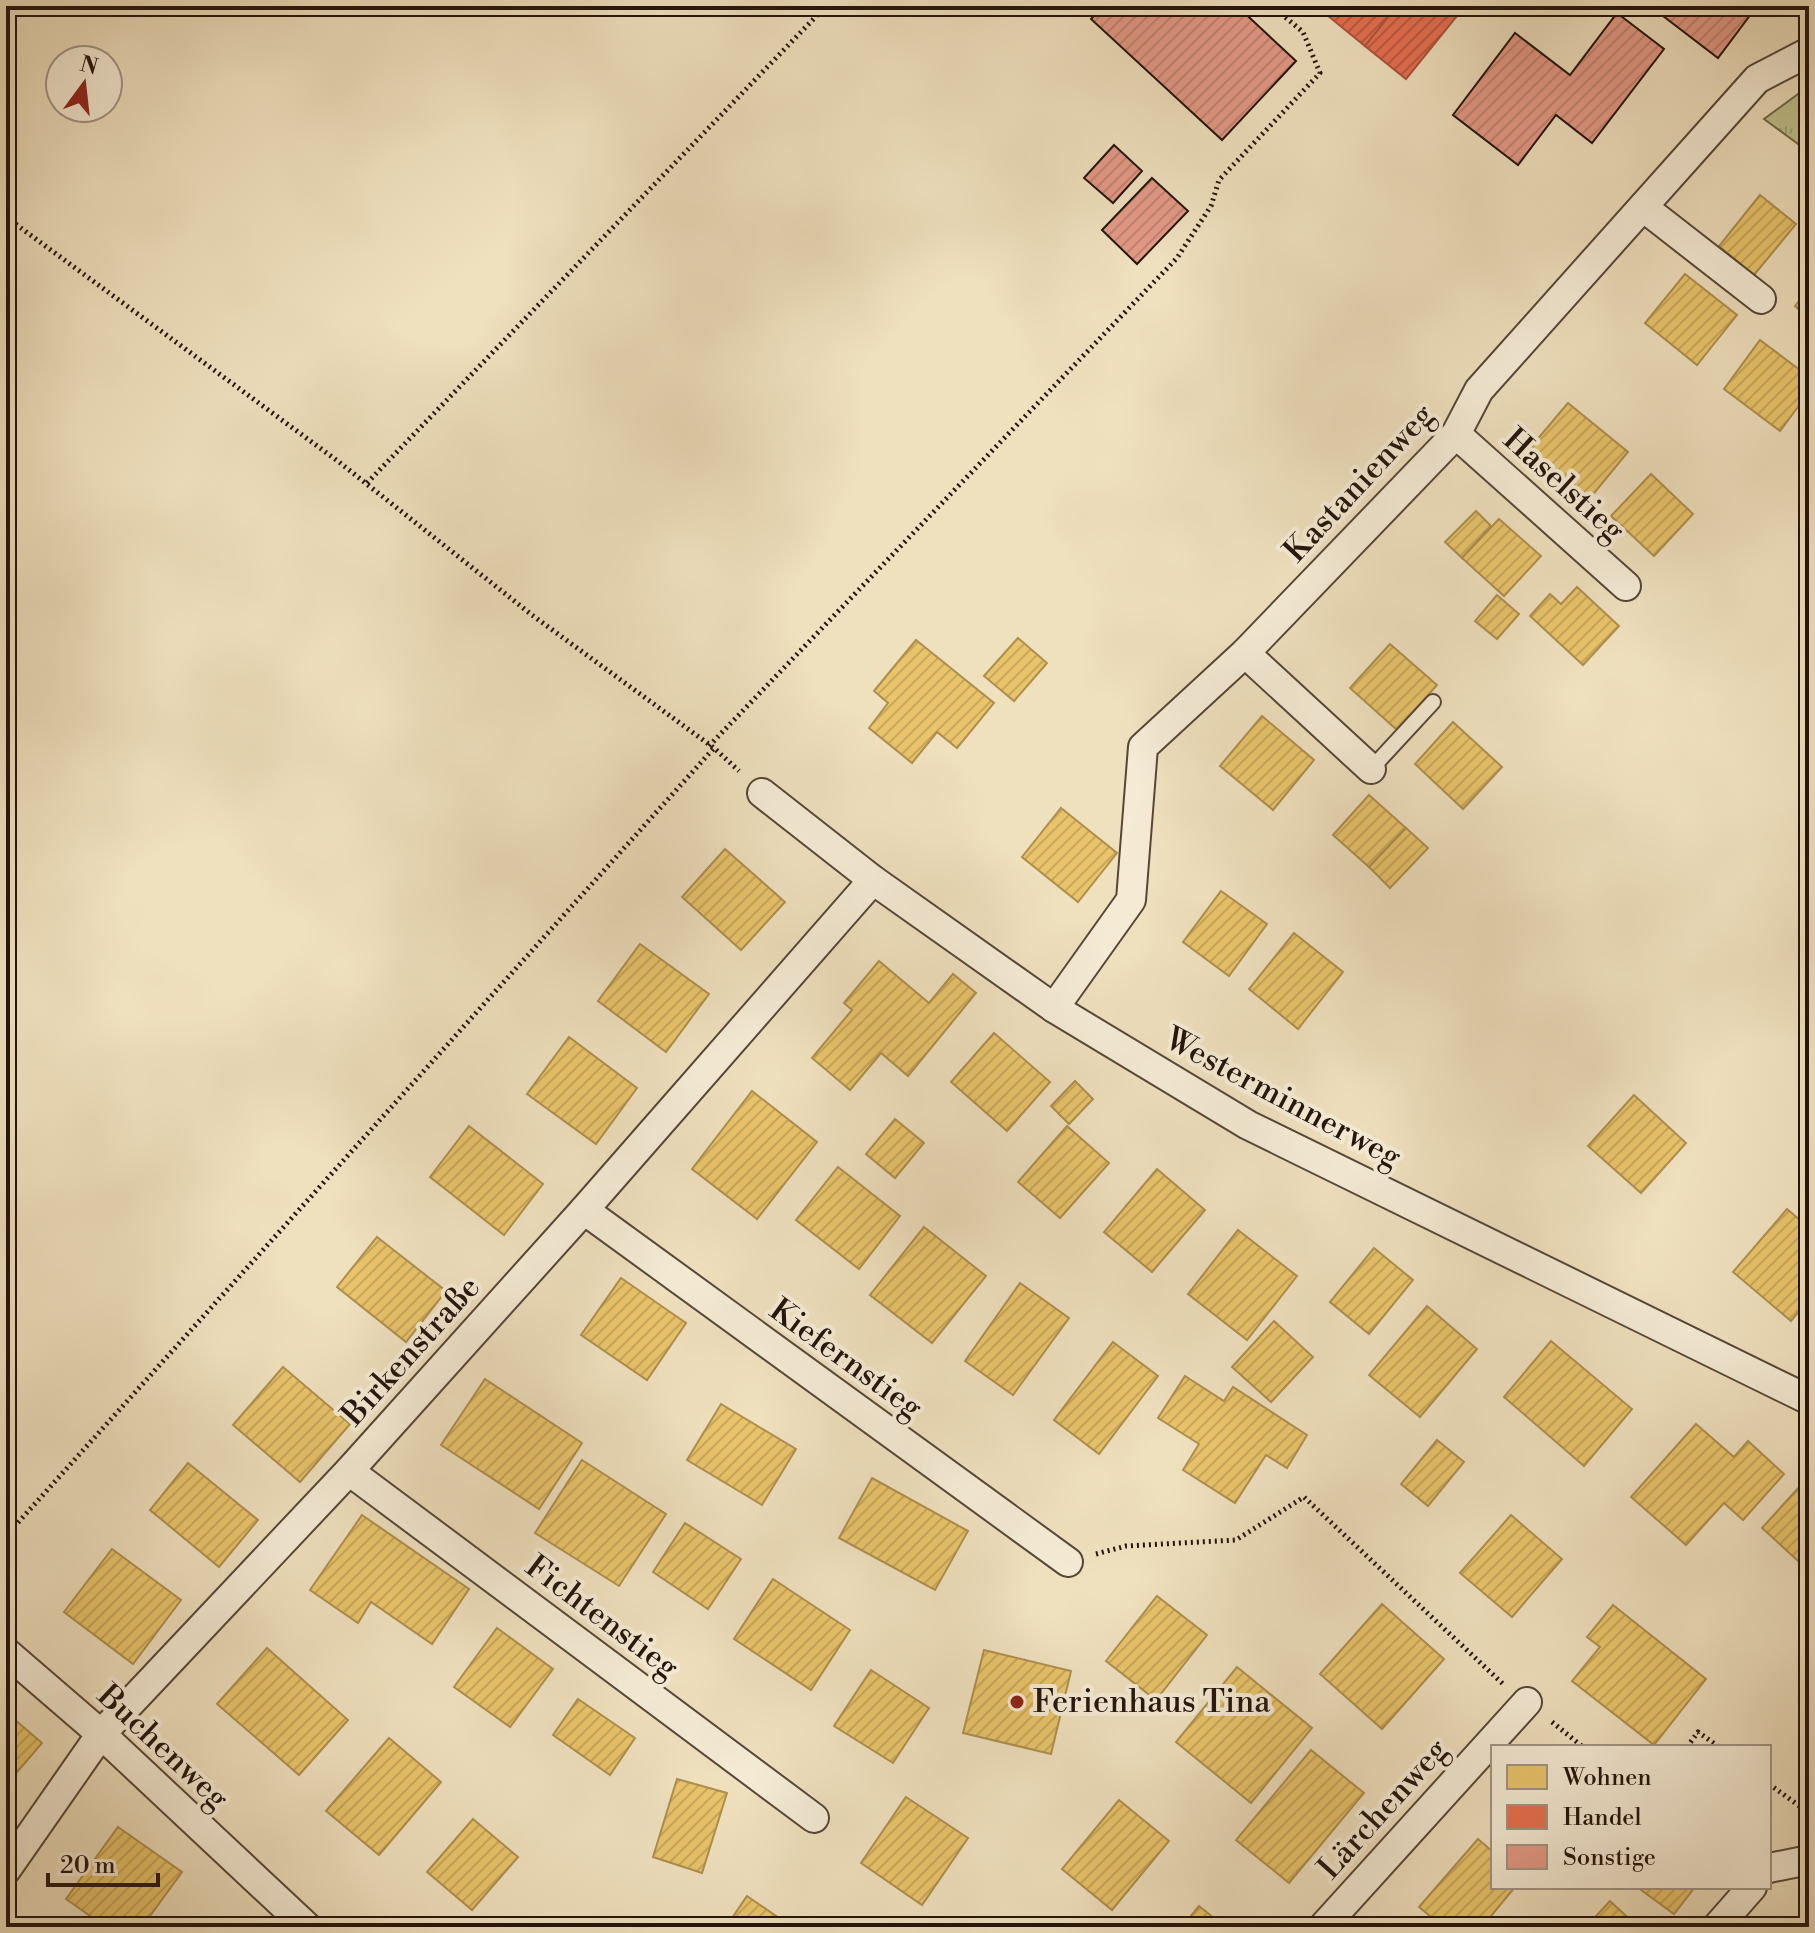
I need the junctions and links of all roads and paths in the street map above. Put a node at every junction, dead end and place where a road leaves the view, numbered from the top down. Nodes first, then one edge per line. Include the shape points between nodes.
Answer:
1 (826, 6) edge
2 (1272, 6) edge
3 (1809, 52) edge
4 (1643, 207) junction
5 (6, 217) edge
6 (1761, 299) dead end
7 (1456, 434) junction
8 (367, 483) junction
9 (1626, 586) dead end
10 (1245, 653) junction
11 (1433, 702) dead end
12 (712, 747) junction
13 (1371, 769) joint
14 (762, 793) joint
15 (873, 880) junction
16 (1054, 1008) junction
17 (584, 1210) junction
18 (1809, 1400) edge
19 (349, 1471) junction
20 (6, 1536) edge
21 (1068, 1562) joint
22 (6, 1652) edge
23 (1527, 1702) junction
24 (101, 1734) junction
25 (1581, 1745) edge
26 (1688, 1745) edge
27 (1716, 1745) edge
28 (1771, 1785) edge
29 (1809, 1813) edge
30 (814, 1818) dead end
31 (1809, 1860) edge
32 (1771, 1868) edge
33 (6, 1870) edge
34 (1750, 1889) edge
35 (307, 1927) edge
36 (1323, 1927) edge
37 (1717, 1927) edge

1 - 8 path
2 - 12 path via 1303,32 1320,73 1219,180 1211,206 1177,258
3 - 4 street, Kastanienweg via 1757,79
4 - 6 street
4 - 7 street, Kastanienweg via 1479,390
5 - 8 path
7 - 9 street, Haselstieg
7 - 10 street, Kastanienweg
8 - 12 path via 532,615
10 - 13 street
10 - 16 street, Kastanienweg via 1143,747 1131,900
11 - 13 lane
12 - 14 path
12 - 20 path
14 - 15 street, Westerminnerweg
15 - 16 street, Westerminnerweg
15 - 17 street, Birkenstraße
16 - 18 street, Westerminnerweg via 1248,1125
17 - 19 street, Birkenstraße
17 - 21 street, Kiefernstieg
19 - 24 street, Birkenstraße
19 - 30 street, Fichtenstieg
21 - 23 path via 1126,1546 1236,1540 1304,1497 1479,1665
22 - 24 street, Buchenweg
23 - 25 path
23 - 36 street, Lärchenweg
24 - 33 street, Birkenstraße
24 - 35 street, Buchenweg
26 - 27 path via 1698,1732
28 - 29 path
31 - 32 street
34 - 37 street

